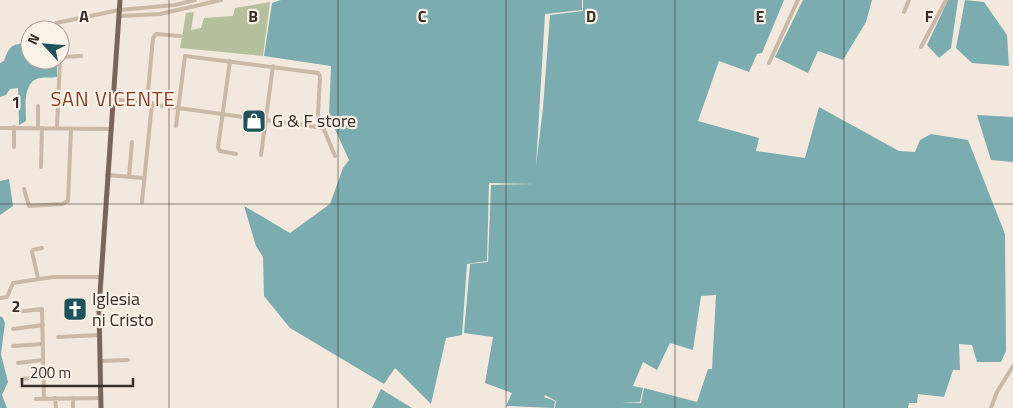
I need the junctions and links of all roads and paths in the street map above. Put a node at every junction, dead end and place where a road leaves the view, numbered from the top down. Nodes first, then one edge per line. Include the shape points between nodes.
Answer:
1 (120, 0) edge
2 (195, 0) edge
3 (222, 0) edge
4 (798, 0) edge
5 (909, 0) edge
6 (946, 0) edge
7 (119, 10) junction
8 (904, 12) dead end
9 (119, 16) junction
10 (70, 20) edge
11 (180, 36) dead end
12 (921, 47) dead end
13 (81, 56) dead end
14 (70, 58) edge
15 (230, 60) junction
16 (769, 63) dead end
17 (273, 66) junction
18 (60, 70) edge
19 (112, 98) junction
20 (150, 102) junction
21 (38, 106) dead end
22 (178, 106) junction
23 (224, 113) junction
24 (266, 119) junction
25 (176, 126) dead end
26 (14, 127) junction
27 (40, 127) junction
28 (57, 127) junction
29 (0, 128) edge
30 (324, 128) junction
31 (72, 129) junction
32 (110, 129) junction
33 (132, 142) dead end
34 (14, 147) dead end
35 (236, 154) dead end
36 (261, 155) dead end
37 (335, 156) dead end
38 (41, 167) dead end
39 (107, 176) junction
40 (129, 177) junction
41 (144, 178) junction
42 (24, 189) dead end
43 (142, 202) dead end
44 (42, 248) dead end
45 (101, 277) junction
46 (38, 278) junction
47 (0, 298) edge
48 (16, 312) dead end
49 (43, 325) junction
50 (13, 329) dead end
51 (99, 335) junction
52 (58, 337) dead end
53 (43, 344) junction
54 (13, 346) dead end
55 (44, 360) junction
56 (128, 360) dead end
57 (100, 361) junction
58 (18, 362) dead end
59 (1013, 366) edge
60 (43, 378) junction
61 (22, 379) dead end
62 (44, 398) junction
63 (55, 398) junction
64 (73, 398) junction
65 (101, 398) junction
66 (36, 399) dead end
67 (56, 408) edge
68 (73, 408) edge
69 (101, 408) edge
70 (991, 408) edge

1 - 7 main road
2 - 7 street
3 - 9 street via 160,14
4 - 16 street
5 - 8 street
6 - 12 street
7 - 9 main road
7 - 10 street
9 - 19 main road
11 - 20 street via 154,36
13 - 14 street
15 - 17 street
15 - 22 street via 186,56
15 - 23 street
17 - 24 street
17 - 30 street via 320,74 318,115
18 - 28 street
19 - 20 street
19 - 32 main road
20 - 22 street
20 - 41 street
21 - 27 street
22 - 23 street
22 - 25 street
23 - 24 street
23 - 35 street via 219,150
24 - 30 street
24 - 36 street
26 - 27 street
26 - 29 street
26 - 34 street
27 - 28 street
27 - 38 street
28 - 31 street
30 - 37 street
31 - 32 street
31 - 42 street via 68,201 29,206
32 - 39 main road
33 - 40 street
39 - 40 street
39 - 45 main road
40 - 41 street
41 - 43 street
44 - 46 street via 32,251
45 - 46 street
45 - 51 main road
46 - 47 street via 13,283 7,297
48 - 49 street via 42,308
49 - 50 street
49 - 53 street
51 - 52 street
51 - 57 main road
53 - 54 street
53 - 55 street
55 - 58 street
55 - 60 street
56 - 57 street
57 - 65 main road
59 - 70 street
60 - 61 street
60 - 62 street
62 - 63 street
62 - 66 street
63 - 64 street
63 - 67 street
64 - 65 street
64 - 68 street
65 - 69 main road

